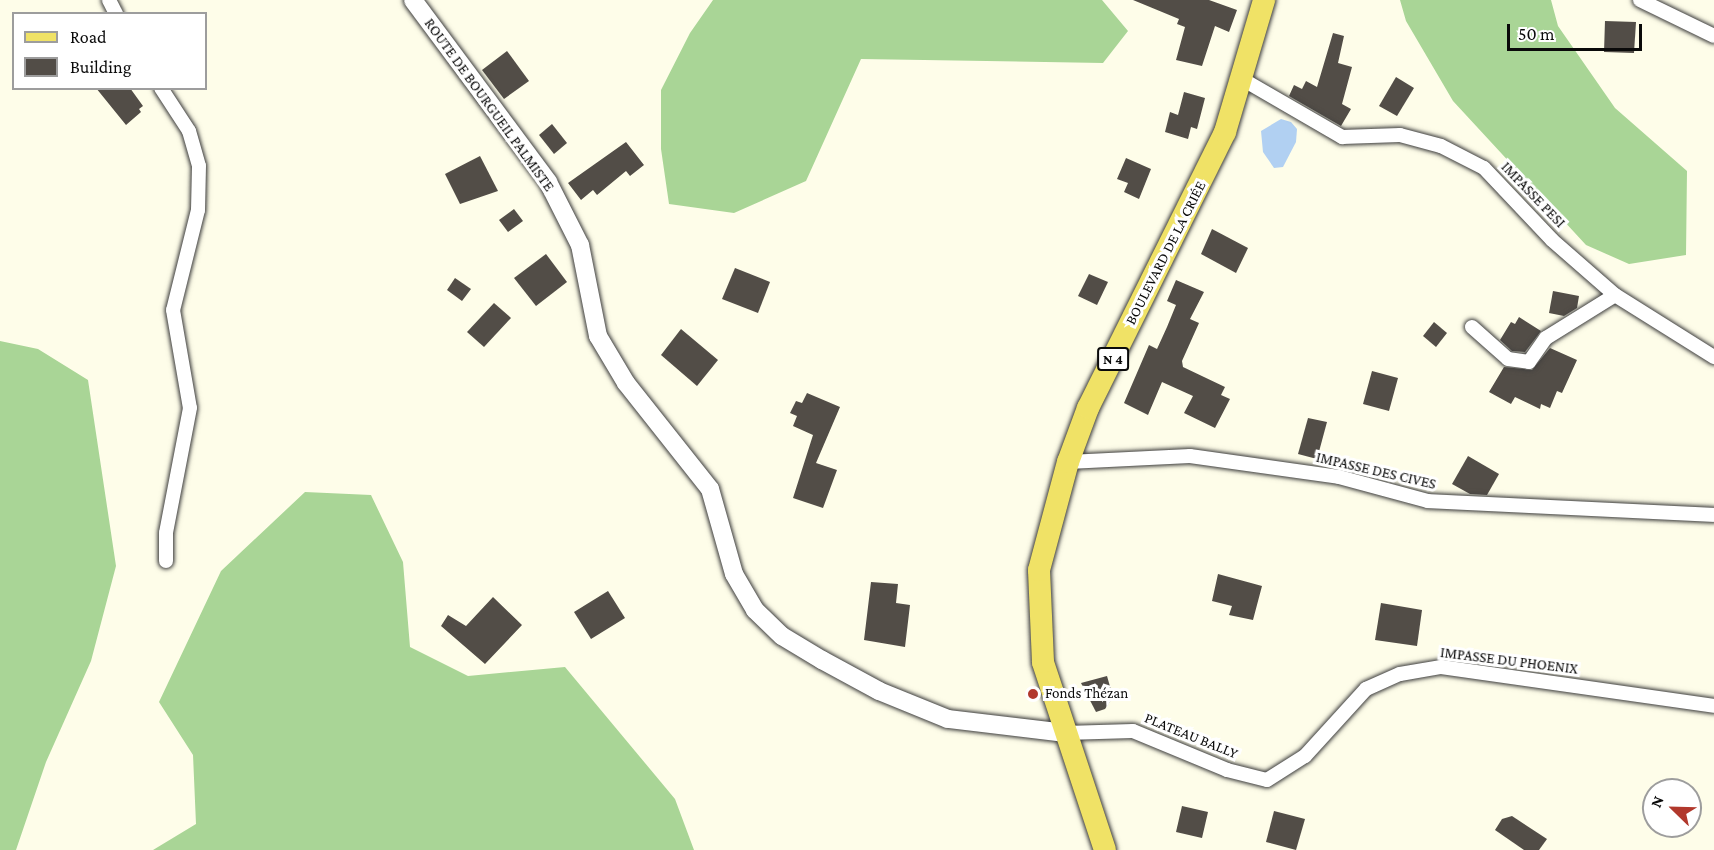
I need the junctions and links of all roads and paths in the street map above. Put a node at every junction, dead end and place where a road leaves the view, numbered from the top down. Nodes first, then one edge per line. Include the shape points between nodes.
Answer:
1 (413, 0) edge
2 (1264, 0) edge
3 (1640, 0) edge
4 (1714, 36) edge
5 (1242, 79) junction
6 (162, 90) edge
7 (1615, 295) junction
8 (1472, 327) dead end
9 (1714, 357) edge
10 (1068, 462) junction
11 (1714, 515) edge
12 (166, 561) dead end
13 (1714, 706) edge
14 (1065, 733) junction
15 (1267, 780) joint
16 (1106, 850) edge

1 - 14 street, ROUTE DE BOURGUEIL PALMISTE via 548,182 580,245 598,336 626,383 710,489 734,574 755,610 782,636 822,660 879,691 948,719
2 - 5 main road, BOULEVARD DE LA CRIÉE / N 4
3 - 4 street
5 - 7 street, IMPASSE PESI via 1342,137 1400,135 1441,146 1484,168 1552,240
5 - 10 main road, BOULEVARD DE LA CRIÉE / N 4 via 1226,132 1088,408
6 - 12 street via 189,131 199,166 198,210 173,310 190,408 166,532
7 - 8 street via 1546,338 1529,362 1508,358
7 - 9 street, IMPASSE PESI
10 - 11 street, IMPASSE DES CIVES via 1190,456 1329,475 1437,502
10 - 14 main road, BOULEVARD DE LA CRIÉE / N 4 via 1039,570 1038,618 1043,662
13 - 15 street, IMPASSE DU PHOENIX via 1442,667 1400,674 1366,689 1305,756
14 - 15 street, PLATEAU BALLY via 1133,731 1218,767
14 - 16 main road, BOULEVARD DE LA CRIÉE / N 4

